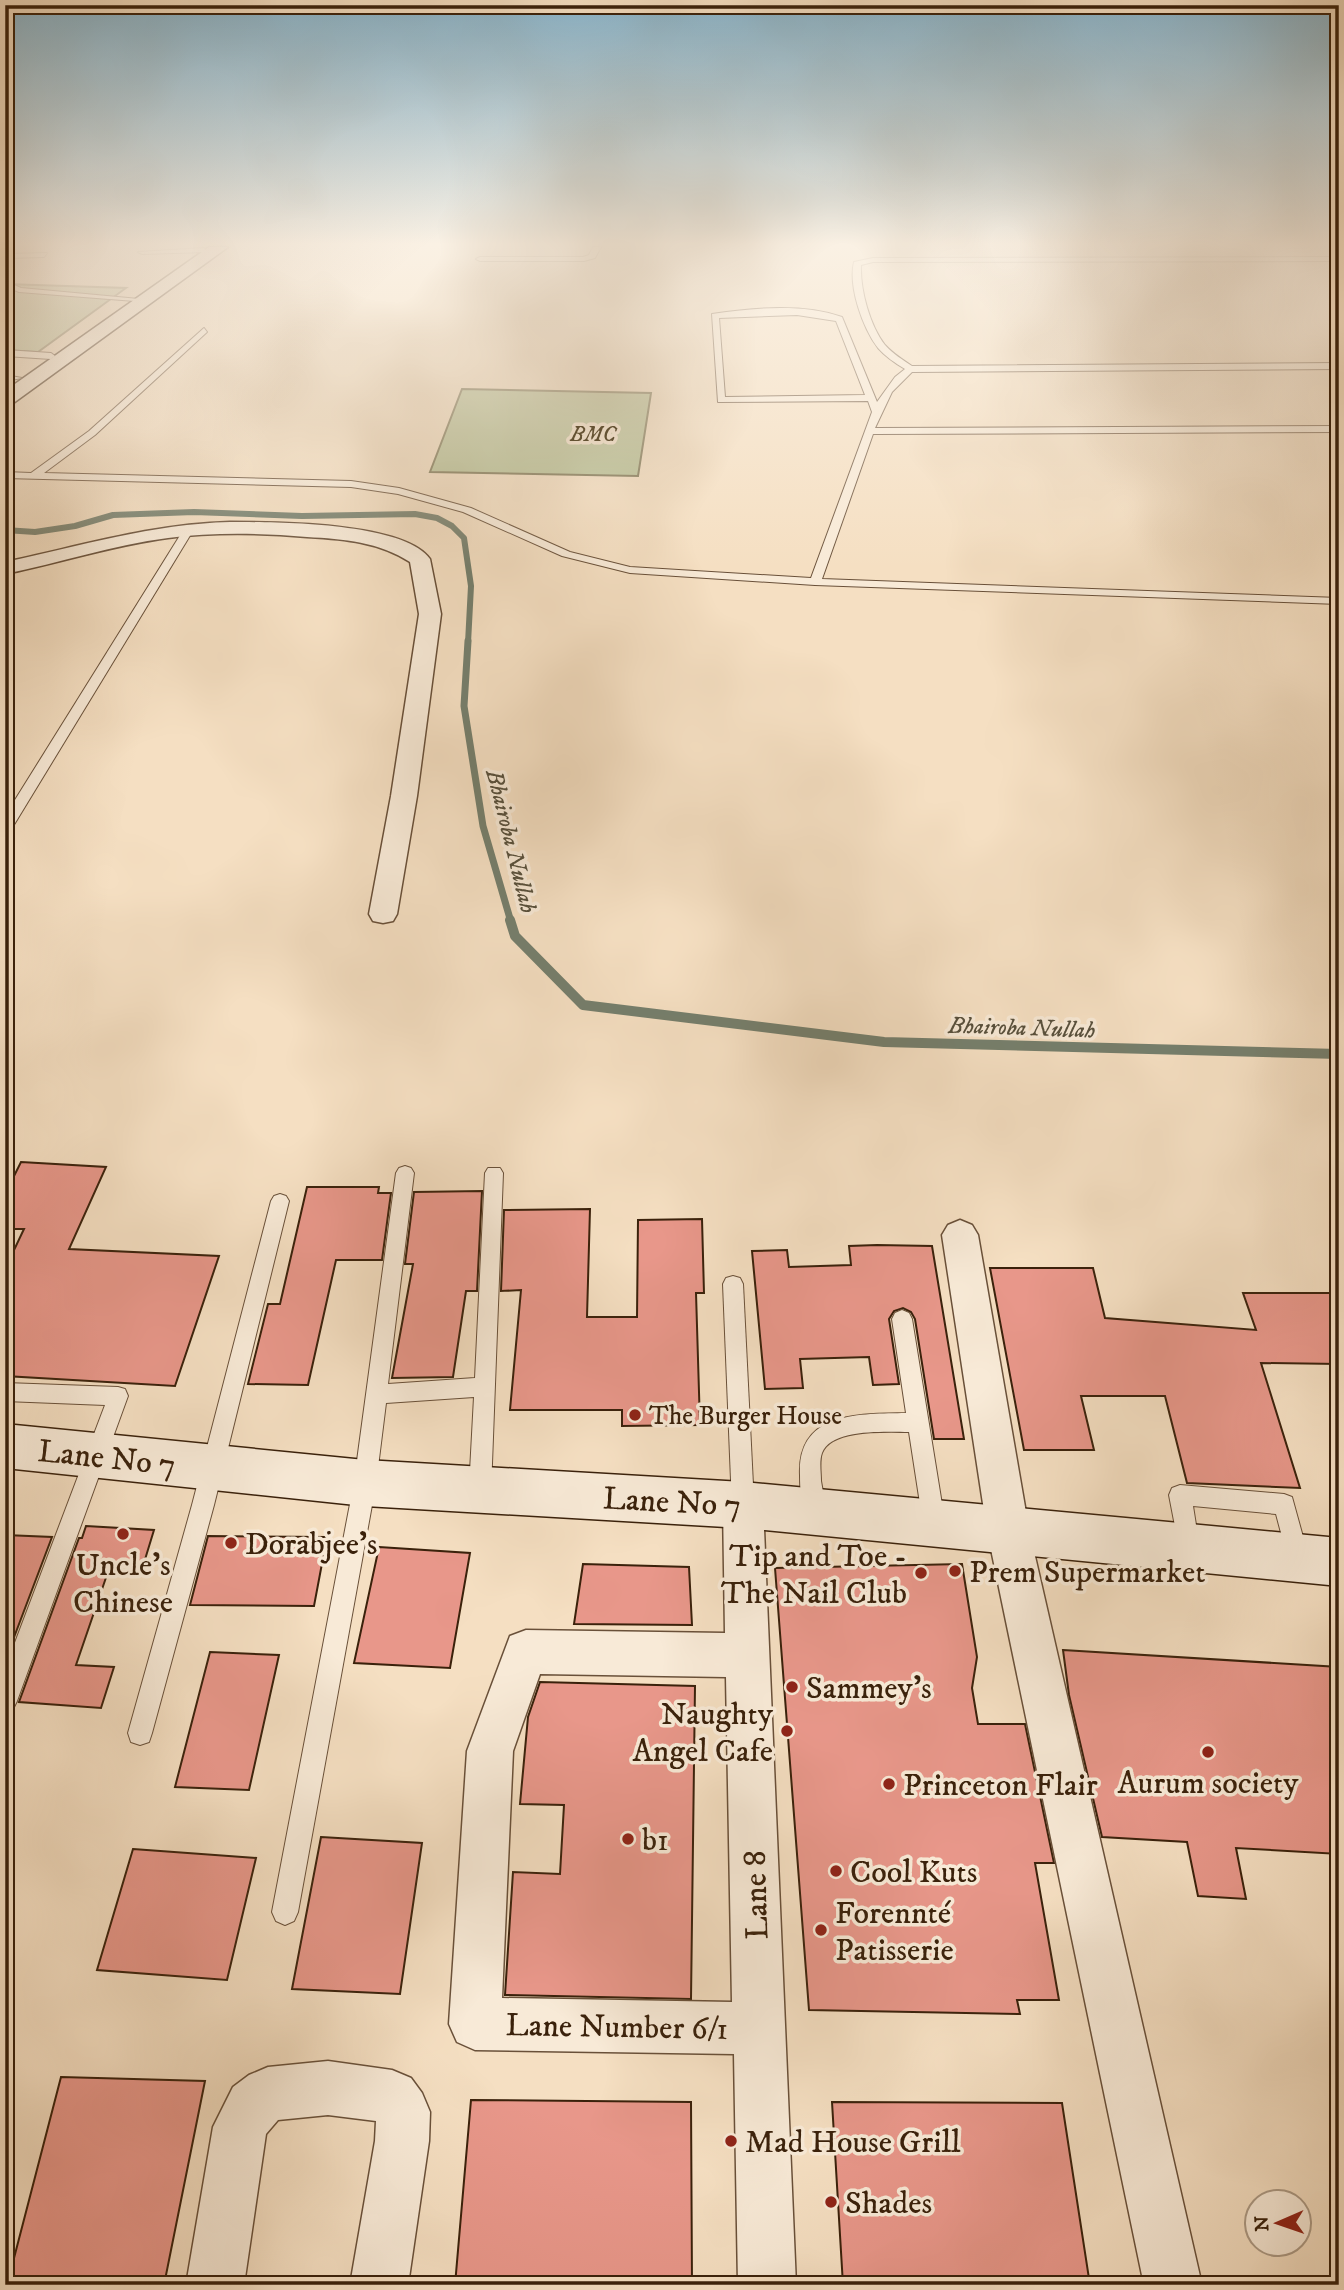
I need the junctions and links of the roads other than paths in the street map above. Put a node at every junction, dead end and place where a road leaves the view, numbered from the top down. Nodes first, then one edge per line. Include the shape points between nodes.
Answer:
1 (18, 354) edge
2 (54, 354) edge
3 (67, 354) edge
4 (178, 354) edge
5 (718, 354) edge
6 (853, 354) edge
7 (889, 354) edge
8 (51, 356) junction
9 (1339, 366) edge
10 (910, 369) junction
11 (10, 381) edge
12 (871, 398) junction
13 (5, 400) edge
14 (876, 411) junction
15 (1339, 429) edge
16 (869, 431) junction
17 (5, 475) edge
18 (33, 476) junction
19 (189, 529) junction
20 (5, 568) edge
21 (815, 582) junction
22 (1339, 601) edge
23 (5, 828) edge
24 (383, 914) dead end
25 (405, 1173) dead end
26 (494, 1174) dead end
27 (280, 1201) dead end
28 (960, 1235) dead end
29 (733, 1284) dead end
30 (902, 1319) dead end
31 (486, 1387) junction
32 (5, 1392) edge
33 (376, 1394) junction
34 (918, 1422) junction
35 (5, 1446) edge
36 (96, 1455) junction
37 (213, 1467) junction
38 (365, 1483) junction
39 (481, 1490) junction
40 (743, 1505) junction
41 (814, 1511) junction
42 (934, 1523) junction
43 (1008, 1530) junction
44 (1318, 1560) edge
45 (748, 1655) junction
46 (5, 1701) edge
47 (140, 1733) dead end
48 (285, 1912) dead end
49 (759, 2028) junction
50 (215, 2285) edge
51 (379, 2285) edge
52 (767, 2285) edge
53 (1173, 2285) edge

1 - 8 lane
2 - 8 main road
3 - 13 main road
4 - 18 lane via 92,433
5 - 12 lane via 721,400
6 - 12 lane
7 - 10 lane
8 - 11 main road
9 - 10 lane
10 - 14 lane via 897,378
12 - 14 lane
14 - 16 lane
15 - 16 lane
16 - 21 lane
17 - 18 lane
18 - 21 lane via 351,484 399,491 467,510 566,554 630,570
19 - 20 street
19 - 23 lane
19 - 24 street via 258,527 359,534 402,547 420,559 430,614
21 - 22 lane
25 - 33 lane
26 - 31 lane
27 - 37 lane
28 - 43 street
29 - 40 lane
30 - 34 lane
31 - 33 lane
31 - 39 lane
32 - 36 lane via 118,1396
33 - 38 lane
34 - 41 lane via 831,1428 811,1453
34 - 42 lane
35 - 36 main road, Lane No 7
36 - 37 main road, Lane No 7
36 - 46 lane
37 - 38 main road, Lane No 7
37 - 47 lane
38 - 39 main road, Lane No 7
38 - 48 lane
39 - 40 main road, Lane No 7
40 - 41 main road, Lane No 7
40 - 45 street, Lane 8
41 - 42 main road, Lane No 7
42 - 43 main road, Lane No 7
43 - 44 main road, Lane No 7
43 - 53 street
45 - 49 street, Lane 8
45 - 49 street, Lane Number 6/1 via 526,1652 490,1752 475,2024
49 - 52 street, Lane 8
50 - 51 street via 240,2127 252,2106 268,2094 328,2088 392,2096 403,2112

